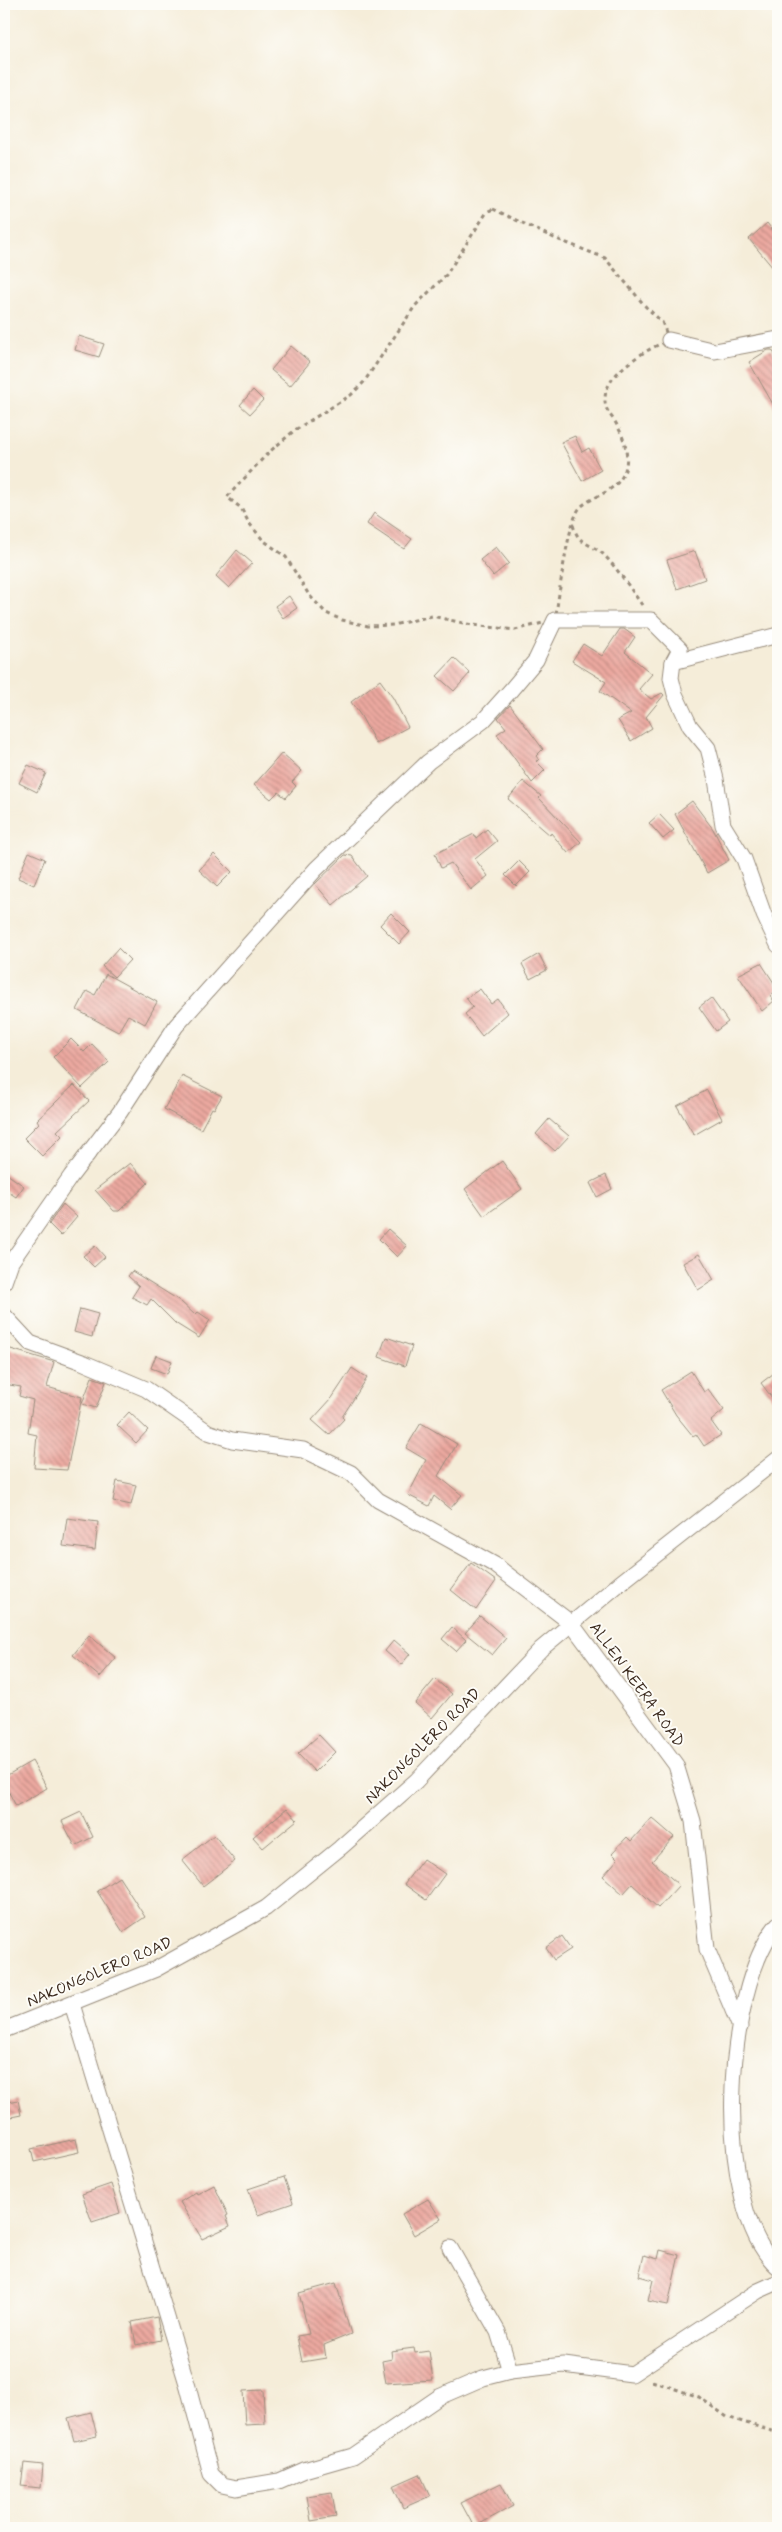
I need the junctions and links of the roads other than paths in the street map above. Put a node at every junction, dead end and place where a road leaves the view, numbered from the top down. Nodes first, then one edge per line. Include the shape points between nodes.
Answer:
1 (778, 339) edge
2 (669, 340) road end
3 (778, 635) edge
4 (673, 662) junction
5 (778, 945) edge
6 (4, 1282) edge
7 (4, 1317) edge
8 (778, 1459) edge
9 (571, 1623) junction
10 (778, 1924) edge
11 (72, 2004) junction
12 (740, 2026) junction
13 (4, 2030) edge
14 (450, 2248) dead end
15 (778, 2267) edge
16 (778, 2282) edge
17 (510, 2372) junction

1 - 2 street via 716,352
3 - 4 street
4 - 5 street via 674,694 690,726 708,748 723,825 744,860
4 - 6 street via 680,649 651,620 555,620 536,660 483,721 428,762 316,869 176,1026 120,1112 11,1262
7 - 9 street, ALLEN KEERA ROAD via 30,1343 146,1389 208,1432 232,1440 303,1450 351,1473 378,1500 495,1565
8 - 9 street, NAKONGOLERO ROAD
9 - 11 street, NAKONGOLERO ROAD via 541,1649 416,1781 266,1908 156,1969
9 - 12 street, ALLEN KEERA ROAD via 676,1765 693,1821 707,1948
10 - 12 street via 769,1935 752,1976
11 - 13 street, NAKONGOLERO ROAD
11 - 17 street via 211,2474 222,2485 236,2488 279,2482 304,2470 353,2456 439,2397 483,2378
12 - 15 street via 731,2093 737,2170 752,2228 769,2259
14 - 17 street via 498,2332
16 - 17 street via 632,2374 564,2366

